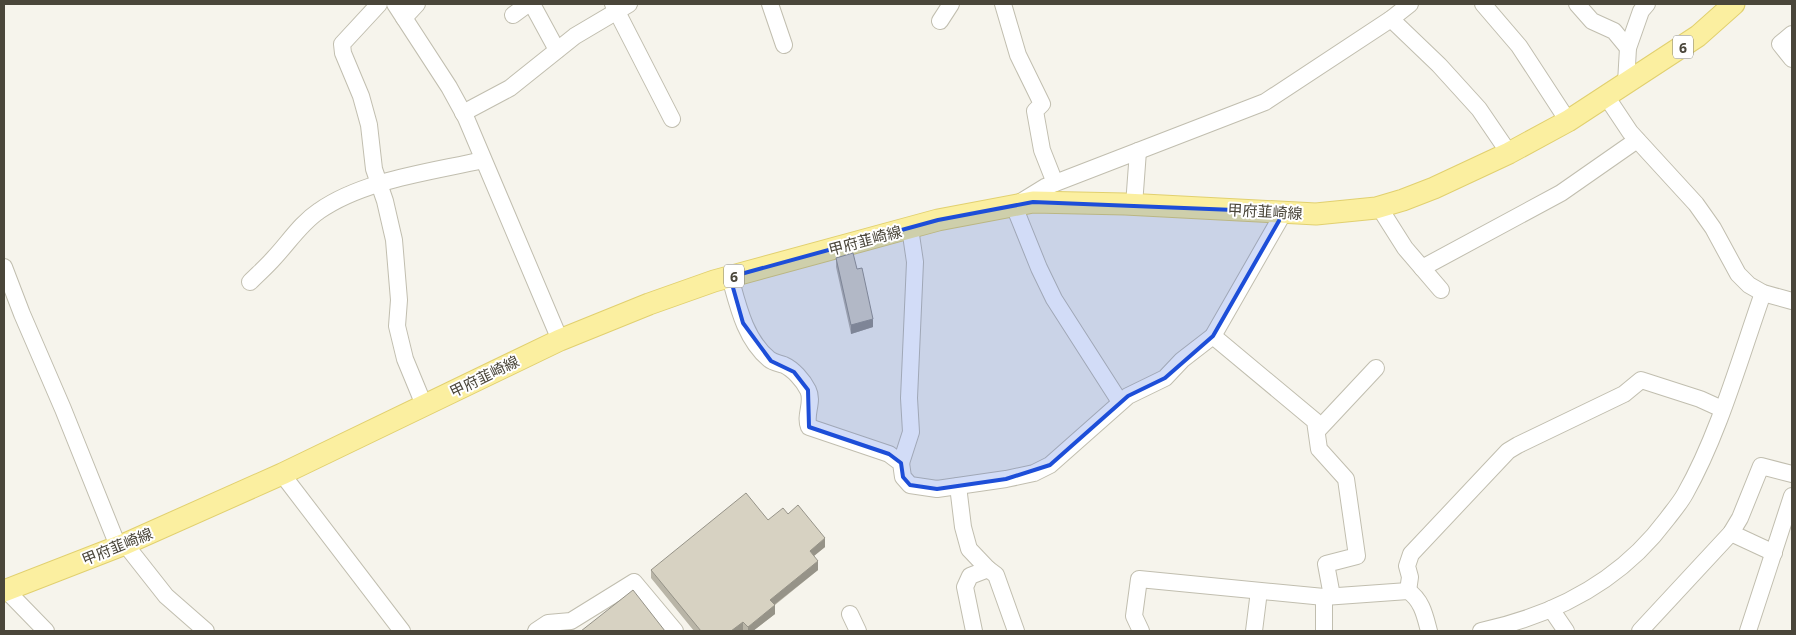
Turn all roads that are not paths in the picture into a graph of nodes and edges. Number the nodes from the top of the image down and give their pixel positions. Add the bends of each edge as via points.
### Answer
1 (379, 4) edge
2 (395, 4) edge
3 (417, 4) edge
4 (528, 4) edge
5 (532, 4) edge
6 (770, 4) edge
7 (951, 4) edge
8 (1003, 4) edge
9 (1410, 4) edge
10 (1483, 4) edge
11 (1577, 4) edge
12 (1647, 4) edge
13 (1734, 4) edge
14 (619, 6) edge
15 (513, 15) dead end
16 (404, 18) junction
17 (1391, 19) junction
18 (940, 21) dead end
19 (1792, 34) edge
20 (784, 45) dead end
21 (1628, 48) junction
22 (557, 50) junction
23 (1792, 59) edge
24 (1626, 84) junction
25 (1606, 96) junction
26 (463, 113) junction
27 (672, 119) dead end
28 (1568, 121) junction
29 (1637, 140) junction
30 (1138, 151) junction
31 (1509, 152) junction
32 (483, 160) junction
33 (378, 183) junction
34 (1055, 183) junction
35 (1134, 205) junction
36 (1014, 206) junction
37 (1379, 207) junction
38 (1284, 212) junction
39 (910, 228) junction
40 (4, 267) edge
41 (1422, 268) junction
42 (730, 277) junction
43 (250, 282) dead end
44 (1441, 290) dead end
45 (1763, 293) junction
46 (1792, 301) edge
47 (1213, 336) junction
48 (560, 340) junction
49 (1376, 368) dead end
50 (1120, 402) junction
51 (424, 405) junction
52 (1722, 409) junction
53 (1317, 431) junction
54 (901, 463) junction
55 (282, 474) junction
56 (1792, 474) edge
57 (958, 486) junction
58 (1792, 496) edge
59 (1731, 533) junction
60 (122, 545) junction
61 (1774, 553) junction
62 (988, 570) junction
63 (5, 590) edge
64 (1259, 591) junction
65 (1408, 591) junction
66 (1328, 597) junction
67 (1551, 609) junction
68 (850, 614) dead end
69 (46, 631) edge
70 (206, 631) edge
71 (402, 631) edge
72 (536, 631) edge
73 (675, 631) edge
74 (858, 631) edge
75 (974, 631) edge
76 (1016, 631) edge
77 (1141, 631) edge
78 (1254, 631) edge
79 (1324, 631) edge
80 (1429, 631) edge
81 (1481, 631) edge
82 (1566, 631) edge
83 (1640, 631) edge
84 (1748, 631) edge

1 - 33 street via 342,44 370,125
2 - 16 street
3 - 16 street
4 - 15 street
5 - 22 street
6 - 20 street
7 - 18 street
8 - 34 street via 1018,55 1042,104 1035,111 1042,150
9 - 17 street
10 - 28 street via 1518,46
11 - 21 street via 1592,21 1614,31
12 - 21 street via 1641,11
13 - 24 main road, 甲府韮崎線 / 6 via 1698,36
14 - 22 street
14 - 27 street
16 - 26 street via 450,87
17 - 30 street via 1265,102
17 - 31 street via 1479,109
19 - 23 street via 1780,44
21 - 24 street
22 - 26 street via 510,88
24 - 25 main road, 甲府韮崎線 / 6
25 - 28 main road, 甲府韮崎線 / 6
25 - 29 street
26 - 32 street
28 - 31 main road, 甲府韮崎線 / 6
29 - 41 street via 1561,192
29 - 45 street via 1696,204 1738,274
30 - 34 street
30 - 35 street
31 - 37 main road, 甲府韮崎線 / 6 via 1434,188
32 - 33 street
32 - 48 street
33 - 43 street via 319,210
33 - 51 street via 394,240 397,326 405,359
34 - 36 street
35 - 36 main road, 甲府韮崎線 / 6 via 1033,202
35 - 38 main road, 甲府韮崎線 / 6
36 - 39 main road, 甲府韮崎線 / 6
36 - 50 street via 1054,299
37 - 38 main road, 甲府韮崎線 / 6 via 1316,214
37 - 41 street
38 - 47 street
39 - 42 main road, 甲府韮崎線 / 6
39 - 54 street via 914,262 909,398 911,432
40 - 60 street
41 - 44 street
42 - 48 main road, 甲府韮崎線 / 6 via 649,304
42 - 54 street via 743,323 761,351 772,361 794,372 808,390 808,428 889,454
45 - 46 street
45 - 52 street
47 - 50 street via 1165,378
47 - 53 street via 1316,422
48 - 51 main road, 甲府韮崎線 / 6
49 - 53 street
50 - 57 street via 1050,465 1006,480
51 - 55 main road, 甲府韮崎線 / 6
52 - 65 street via 1641,380 1624,394 1518,445 1411,554 1407,566 1410,577
52 - 67 street via 1706,454 1684,496 1661,527 1633,558 1575,599
53 - 66 street via 1319,449 1346,479 1357,556 1326,564
54 - 57 street via 903,477 910,485 937,489
55 - 60 main road, 甲府韮崎線 / 6
55 - 71 street
56 - 59 street via 1761,466
57 - 62 street via 969,549
58 - 61 street
59 - 61 street
59 - 83 street
60 - 63 main road, 甲府韮崎線 / 6
60 - 70 street via 166,596
61 - 84 street
62 - 75 street via 970,576 965,587
62 - 76 street via 996,575
63 - 69 street
64 - 66 street
64 - 77 street via 1139,579 1134,616
64 - 78 street
65 - 66 street
65 - 80 street via 1424,611
66 - 79 street
67 - 81 street
67 - 82 street
68 - 74 street
72 - 73 street via 548,623 571,621 634,582

